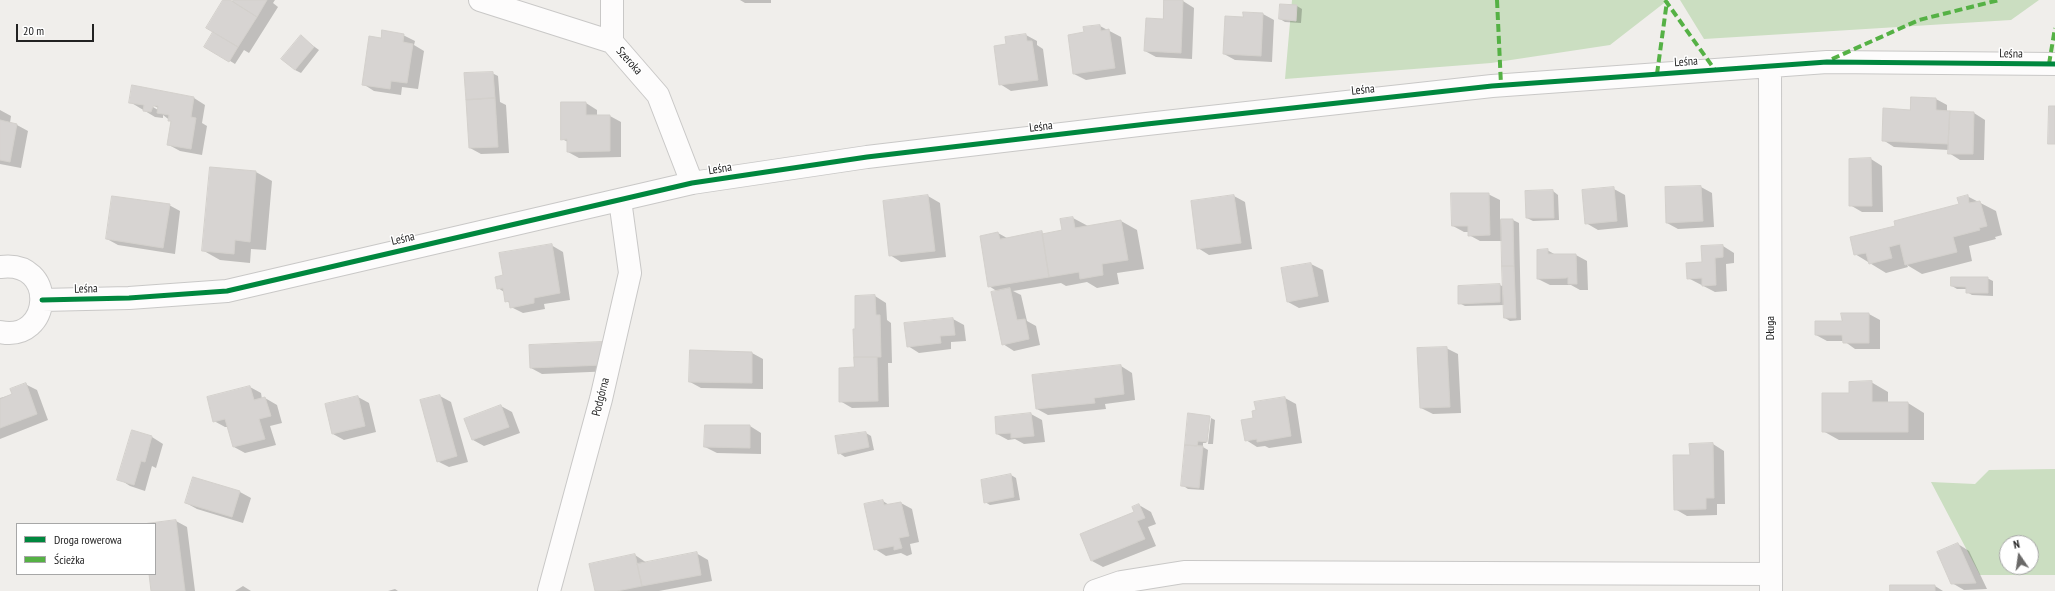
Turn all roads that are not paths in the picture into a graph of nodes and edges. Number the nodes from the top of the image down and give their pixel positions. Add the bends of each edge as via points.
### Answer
1 (480, 0) edge
2 (612, 0) edge
3 (612, 42) junction
4 (2055, 64) edge
5 (1770, 66) junction
6 (692, 183) junction
7 (620, 200) junction
8 (0, 267) edge
9 (42, 300) junction
10 (0, 332) edge
11 (1771, 583) edge
12 (549, 591) edge
13 (1095, 591) edge

1 - 3 street, Szeroka
2 - 3 street
3 - 6 street, Szeroka via 658,95
4 - 5 street, Leśna via 1843,62
5 - 6 street, Leśna via 1501,85 1316,105 867,157
5 - 11 street, Długa
6 - 7 street, Leśna
7 - 9 street, Leśna via 227,291 129,298
7 - 12 street, Podgórna via 630,273 601,399
8 - 9 street via 19,267 28,272 36,280
9 - 10 street via 35,320 27,327 17,332
11 - 13 street via 1184,572 1121,582

